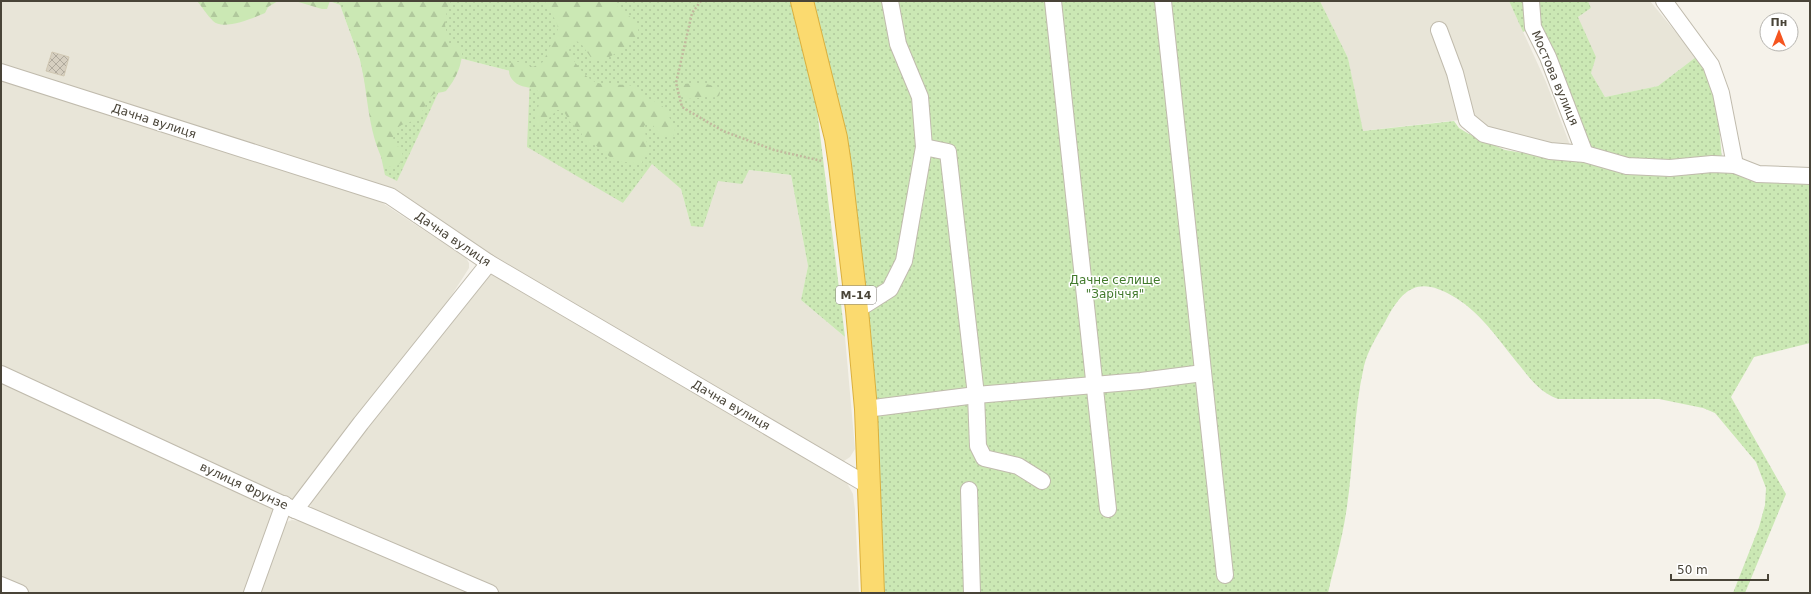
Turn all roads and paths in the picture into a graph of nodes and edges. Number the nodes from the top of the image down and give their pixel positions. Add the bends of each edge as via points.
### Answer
1 (701, 1) edge
2 (802, 1) edge
3 (890, 1) edge
4 (1053, 1) edge
5 (1163, 1) edge
6 (1532, 1) edge
7 (1664, 1) edge
8 (1440, 30) dead end
9 (1, 72) edge
10 (924, 147) junction
11 (1585, 154) junction
12 (840, 165) junction
13 (1735, 165) junction
14 (1810, 176) edge
15 (489, 263) junction
16 (858, 310) junction
17 (1203, 373) junction
18 (1, 374) edge
19 (1094, 385) junction
20 (976, 395) junction
21 (866, 409) junction
22 (1042, 481) dead end
23 (869, 486) junction
24 (969, 490) dead end
25 (290, 507) junction
26 (1108, 509) dead end
27 (1225, 575) dead end
28 (1, 585) edge
29 (20, 593) edge
30 (252, 593) edge
31 (490, 593) edge
32 (873, 593) edge
33 (972, 593) edge

1 - 12 path via 692,13 676,83 682,107 723,131 774,150
2 - 12 highway, М-14 via 836,138
3 - 10 street via 898,44 920,98
4 - 19 street
5 - 17 street
6 - 11 street, Мостова вулиця via 1533,27 1548,57
7 - 13 street via 1712,65 1721,93
8 - 11 street via 1455,73 1467,120 1484,134 1550,151
9 - 15 street, Дачна вулиця via 390,196
10 - 16 street via 904,260 890,289
10 - 20 street via 948,152
11 - 13 street via 1634,166 1670,168 1712,164
12 - 16 highway, М-14
13 - 14 street via 1758,174
15 - 23 street, Дачна вулиця
15 - 25 street
16 - 21 highway, М-14
17 - 19 street
17 - 27 street
18 - 25 street, вулиця Фрунзе
19 - 20 street
19 - 26 street
20 - 21 street
20 - 22 street via 978,446 984,458 1018,466
21 - 23 highway, М-14
23 - 32 highway, М-14
24 - 33 street
25 - 30 street
25 - 31 street, вулиця Фрунзе
28 - 29 street

